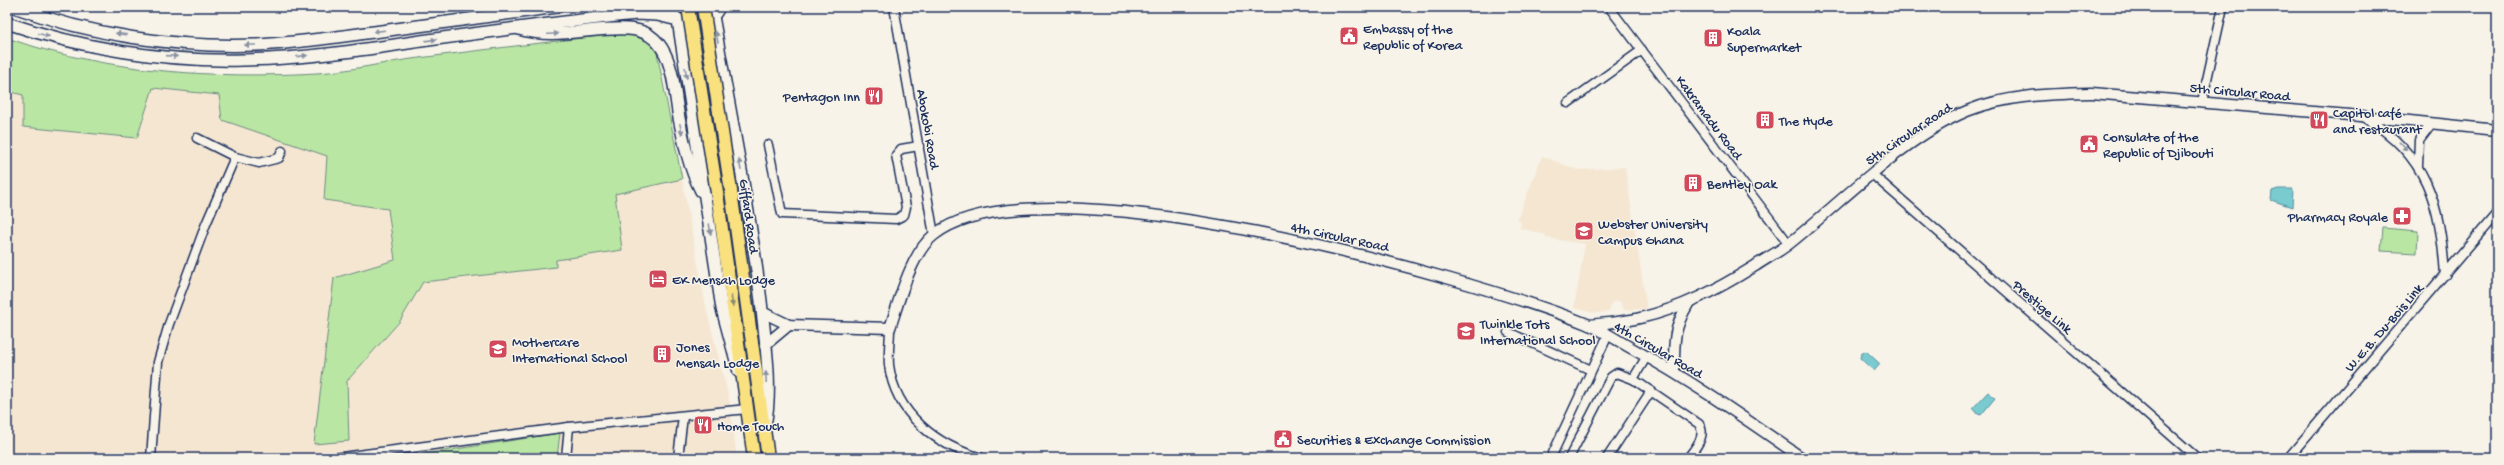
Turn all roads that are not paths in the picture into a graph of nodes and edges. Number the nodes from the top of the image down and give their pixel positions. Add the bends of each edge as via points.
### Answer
1 (14, 7) edge
2 (557, 7) edge
3 (666, 7) edge
4 (688, 7) edge
5 (704, 7) edge
6 (894, 7) edge
7 (899, 7) edge
8 (1609, 7) edge
9 (2223, 7) edge
10 (716, 12) edge
11 (678, 20) junction
12 (7, 23) edge
13 (898, 27) junction
14 (515, 28) junction
15 (1642, 50) junction
16 (2202, 102) junction
17 (1568, 103) dead end
18 (2361, 116) junction
19 (2432, 123) junction
20 (2497, 130) edge
21 (197, 138) dead end
22 (768, 146) dead end
23 (919, 146) junction
24 (282, 151) dead end
25 (235, 157) junction
26 (2418, 166) junction
27 (1872, 174) junction
28 (705, 200) junction
29 (2497, 213) edge
30 (934, 235) junction
31 (1789, 244) junction
32 (2445, 275) junction
33 (1688, 304) junction
34 (762, 312) junction
35 (789, 325) junction
36 (1589, 325) junction
37 (890, 328) junction
38 (1508, 332) dead end
39 (1608, 335) junction
40 (765, 345) junction
41 (1647, 356) junction
42 (1592, 370) junction
43 (1674, 372) junction
44 (1633, 379) junction
45 (744, 390) junction
46 (1651, 391) junction
47 (748, 409) junction
48 (683, 416) junction
49 (569, 427) junction
50 (764, 430) junction
51 (1552, 453) dead end
52 (151, 458) edge
53 (335, 458) edge
54 (566, 458) edge
55 (678, 458) edge
56 (754, 458) edge
57 (768, 458) edge
58 (982, 458) edge
59 (1569, 458) edge
60 (1607, 458) edge
61 (1688, 458) edge
62 (1802, 458) edge
63 (2197, 458) edge
64 (2288, 458) edge

2 -> 1 main road via 257,45 174,41 117,34 52,21
3 - 11 main road
4 -> 45 main road, bridge
5 - 50 main road, Giffard Road, bridge
6 - 13 street, Abokobi Road
7 - 13 street, Abokobi Road
8 - 15 street, Kakramadu Road
9 - 16 street
10 - 11 main road via 696,24
34 -> 10 main road, Giffard Road
11 - 14 main road via 637,14
11 -> 28 main road
12 -> 14 main road via 40,34 95,46 159,55 241,60 280,59 378,48
13 - 23 street, Abokobi Road
14 -> 28 main road via 534,34 628,29 643,32 655,40 670,64 678,116 692,173
15 - 17 street
15 - 31 street, Kakramadu Road
16 - 18 street, 5th Circular Road
16 - 27 street, 5th Circular Road via 2061,93 1989,104 1950,119
18 - 19 street, 5th Circular Road
18 -> 26 street via 2396,139
19 - 20 street, 5th Circular Road
19 - 26 street via 2419,140
21 - 25 street
22 - 23 street via 782,214 896,219 904,215 906,207 896,155 901,149
23 - 30 street, Abokobi Road
24 - 25 street via 279,158 266,163
25 - 52 street via 206,224 169,324 158,362
26 - 32 street via 2439,217
27 - 31 street, 5th Circular Road
27 - 63 street, Prestige Link
28 -> 45 main road via 722,309
29 - 32 street, W.E.B. Du-Bois Link
30 - 36 street, 4th Circular Road via 962,220 991,211 1076,208 1158,216 1272,235 1394,262 1463,281
30 - 37 street, 4th Circular Road via 923,247 913,267
31 - 33 street, 5th Circular Road via 1716,291
32 - 64 street, W.E.B. Du-Bois Link
33 - 36 street, 5th Circular Road via 1640,318
33 - 43 street via 1678,320 1673,338
34 - 35 street
34 - 40 main road, Giffard Road
35 - 37 street
35 - 40 street
36 - 39 street, 4th Circular Road
37 - 58 street via 889,366 907,410 920,426 939,441 959,452
38 - 42 street
39 - 41 street, 4th Circular Road
39 - 42 street
50 -> 40 main road, Giffard Road via 768,409
41 - 43 street, 4th Circular Road
41 - 44 street
42 - 51 street
43 - 62 street, 4th Circular Road
44 - 46 street
44 - 59 street via 1617,373 1612,377
45 - 47 main road
46 - 60 street
46 - 61 street via 1699,424 1702,429 1701,439
47 - 48 street
47 - 56 main road
48 - 49 street
48 - 55 street
49 - 53 street
49 - 54 street
50 - 57 main road, Giffard Road

